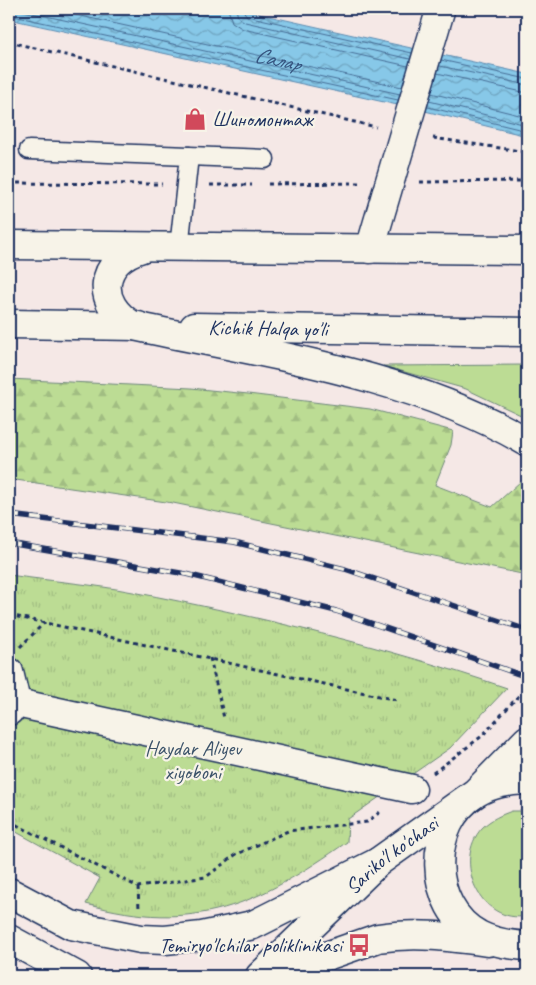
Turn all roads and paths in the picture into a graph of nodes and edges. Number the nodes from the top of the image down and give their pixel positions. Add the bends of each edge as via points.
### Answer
1 (440, 11) dead end
2 (9, 42) edge
3 (408, 125) junction
4 (29, 150) dead end
5 (527, 152) edge
6 (189, 156) junction
7 (264, 159) dead end
8 (9, 245) edge
9 (142, 248) junction
10 (179, 248) junction
11 (370, 249) junction
12 (527, 250) edge
13 (9, 324) edge
14 (134, 326) junction
15 (527, 332) edge
16 (527, 442) edge
17 (9, 615) edge
18 (45, 622) junction
19 (210, 658) junction
20 (12, 662) edge
21 (524, 690) dead end
22 (397, 700) dead end
23 (11, 706) edge
24 (527, 740) edge
25 (232, 750) junction
26 (527, 780) edge
27 (412, 789) junction
28 (475, 793) junction
29 (9, 806) edge
30 (9, 821) edge
31 (14, 824) junction
32 (378, 862) junction
33 (138, 887) junction
34 (9, 892) edge
35 (140, 915) dead end
36 (9, 939) edge
37 (519, 949) edge
38 (77, 976) edge
39 (260, 976) edge
40 (270, 976) edge

1 - 3 main road
2 - 3 path
3 - 5 path
3 - 11 main road
4 - 6 lane
6 - 7 lane
6 - 10 lane
8 - 9 main road
9 - 10 main road
9 - 14 main road via 118,259 110,270 107,283 107,297 113,309
10 - 11 main road
11 - 12 main road
13 - 14 main road, Kichik Halqa yo'li
14 - 15 main road, Kichik Halqa yo'li
14 - 16 main road via 357,376 419,394
17 - 18 path
18 - 19 path
18 - 20 path
19 - 22 path
19 - 25 path
20 - 23 main road via 14,693
21 - 27 path via 482,736
23 - 25 main road
24 - 28 main road, Sariko'l ko'chasi
25 - 27 main road
26 - 28 main road via 502,782
27 - 33 path via 367,822 288,831 235,855 206,877
28 - 32 main road, Sariko'l ko'chasi
28 - 37 main road via 455,813 442,838 438,866 444,895 458,917 478,934
29 - 31 path
30 - 31 path
31 - 33 path
32 - 34 main road via 253,925 165,940 141,939 71,925
32 - 39 main road, Sariko'l ko'chasi
33 - 35 path
36 - 38 main road
37 - 40 main road via 413,934 378,938

